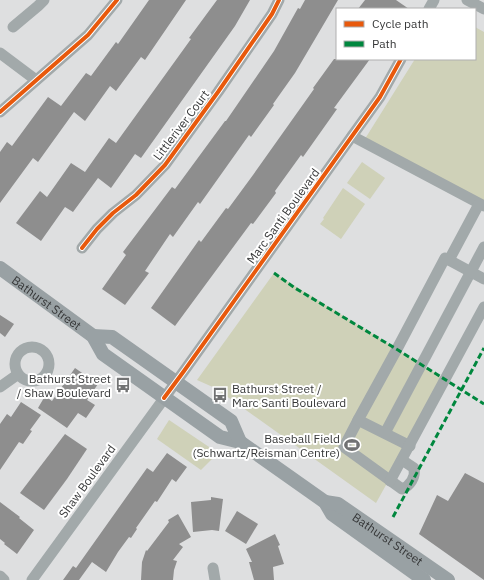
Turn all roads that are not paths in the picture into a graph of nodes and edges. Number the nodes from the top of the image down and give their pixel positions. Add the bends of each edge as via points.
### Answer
1 (44, 0) edge
2 (117, 0) edge
3 (279, 0) edge
4 (466, 0) edge
5 (484, 9) edge
6 (13, 27) dead end
7 (2, 58) edge
8 (400, 60) edge
9 (36, 80) junction
10 (0, 112) edge
11 (352, 136) junction
12 (481, 205) edge
13 (484, 247) edge
14 (82, 248) dead end
15 (449, 260) junction
16 (0, 268) edge
17 (471, 272) junction
18 (484, 279) edge
19 (484, 307) edge
20 (93, 336) junction
21 (17, 375) dead end
22 (176, 382) junction
23 (0, 387) edge
24 (164, 398) junction
25 (358, 420) junction
26 (385, 433) junction
27 (240, 442) junction
28 (410, 446) junction
29 (402, 460) junction
30 (390, 481) junction
31 (325, 502) junction
32 (213, 568) dead end
33 (0, 576) edge
34 (4, 580) edge
35 (32, 580) edge
36 (215, 580) edge
37 (424, 580) edge
38 (448, 580) edge

1 - 6 street
2 - 9 street via 88,35
3 - 14 street, Littleriver Court via 272,14 165,165 136,195 113,213
4 - 5 street
7 - 9 street
8 - 11 street, Marc Santi Boulevard via 380,97
9 - 10 street
11 - 12 street
11 - 22 street, Marc Santi Boulevard
12 - 15 street
13 - 17 street
15 - 17 street
15 - 25 street via 444,258
16 - 20 main road, Bathurst Street
17 - 18 street
17 - 26 street
19 - 28 street
20 - 22 main road, Bathurst Street via 112,337
20 - 24 main road, Bathurst Street via 103,354
21 - 23 street
22 - 24 street, Marc Santi Boulevard
22 - 27 main road, Bathurst Street via 231,421
24 - 27 main road, Bathurst Street via 220,437
24 - 35 street, Shaw Boulevard
25 - 26 street
25 - 30 street via 344,447
26 - 28 street
27 - 31 main road, Bathurst Street
28 - 29 street
29 - 30 street
29 - 30 street via 414,468 415,473 408,487 402,489
31 - 37 main road, Bathurst Street via 332,514
31 - 38 main road, Bathurst Street via 338,504
32 - 36 street
33 - 34 street

